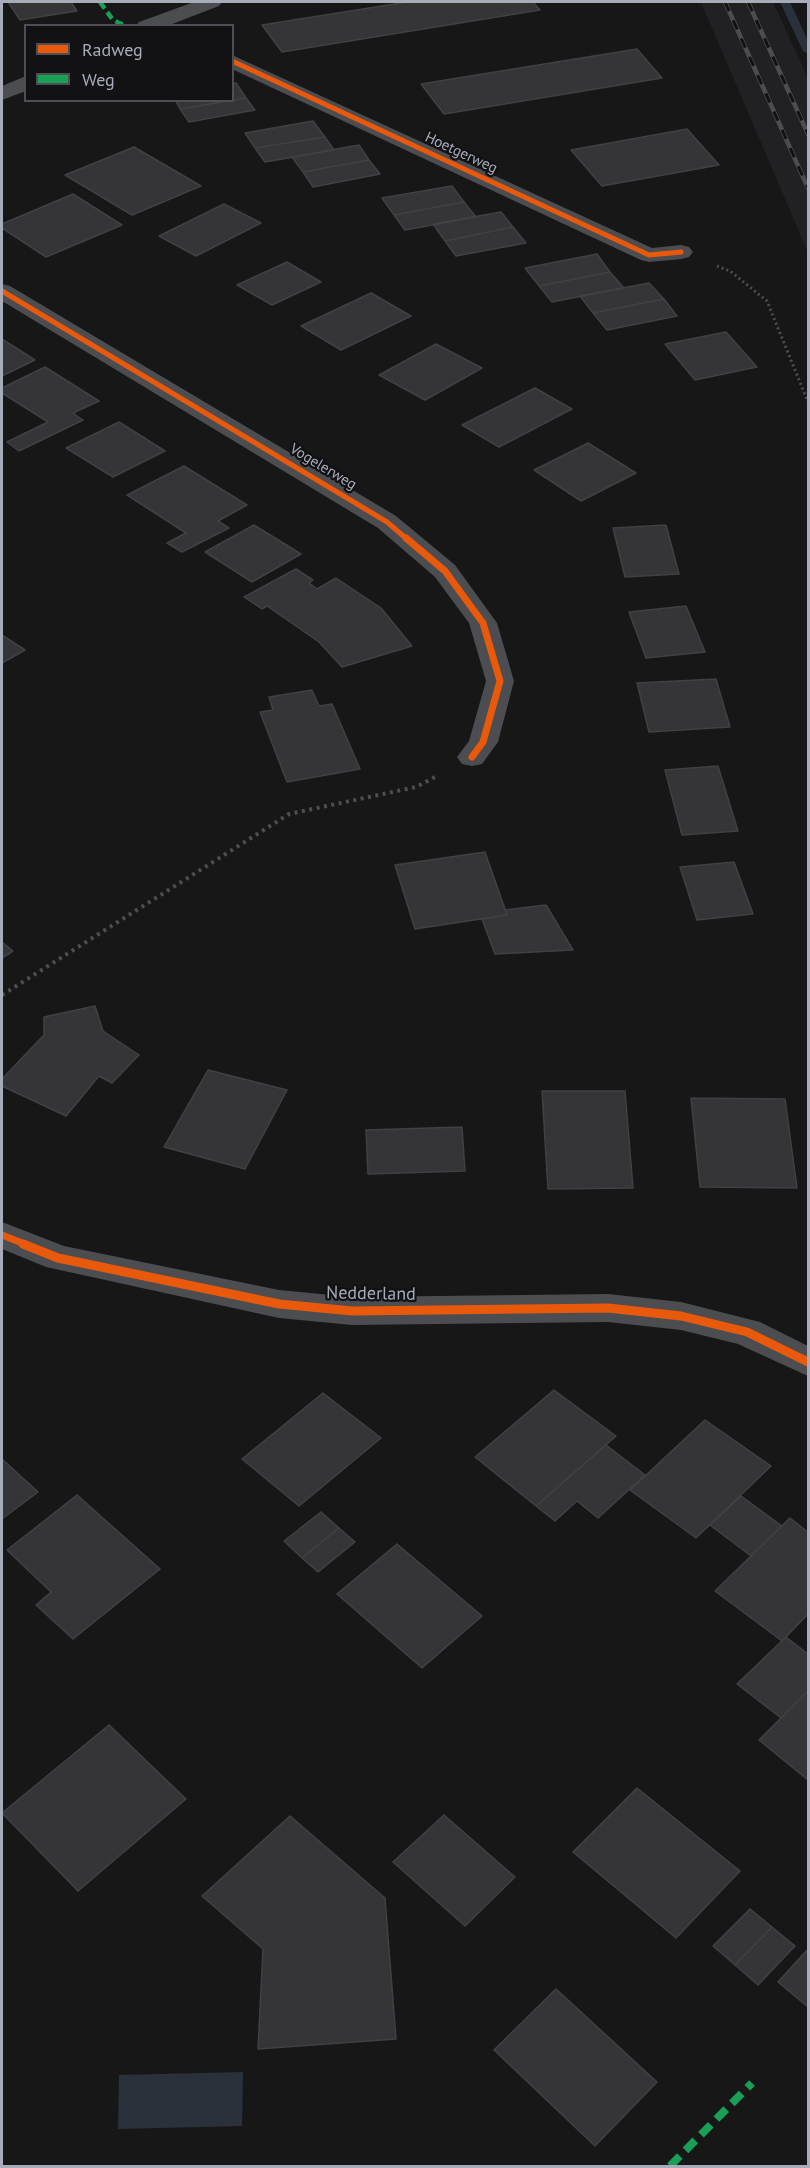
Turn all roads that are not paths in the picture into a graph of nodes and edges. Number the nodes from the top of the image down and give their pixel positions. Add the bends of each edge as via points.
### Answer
1 (212, 2) edge
2 (154, 24) edge
3 (234, 62) edge
4 (24, 83) edge
5 (2, 94) edge
6 (681, 252) road end
7 (2, 291) edge
8 (472, 757) road end
9 (2, 1235) edge
10 (808, 1362) edge

1 - 2 street
3 - 6 street, Hoetgerweg via 649,255
4 - 5 street
7 - 8 street, Vogelerweg via 387,522 445,571 483,623 500,681 483,742
9 - 10 street, Nedderland via 58,1258 279,1304 352,1311 608,1308 681,1316 747,1332

